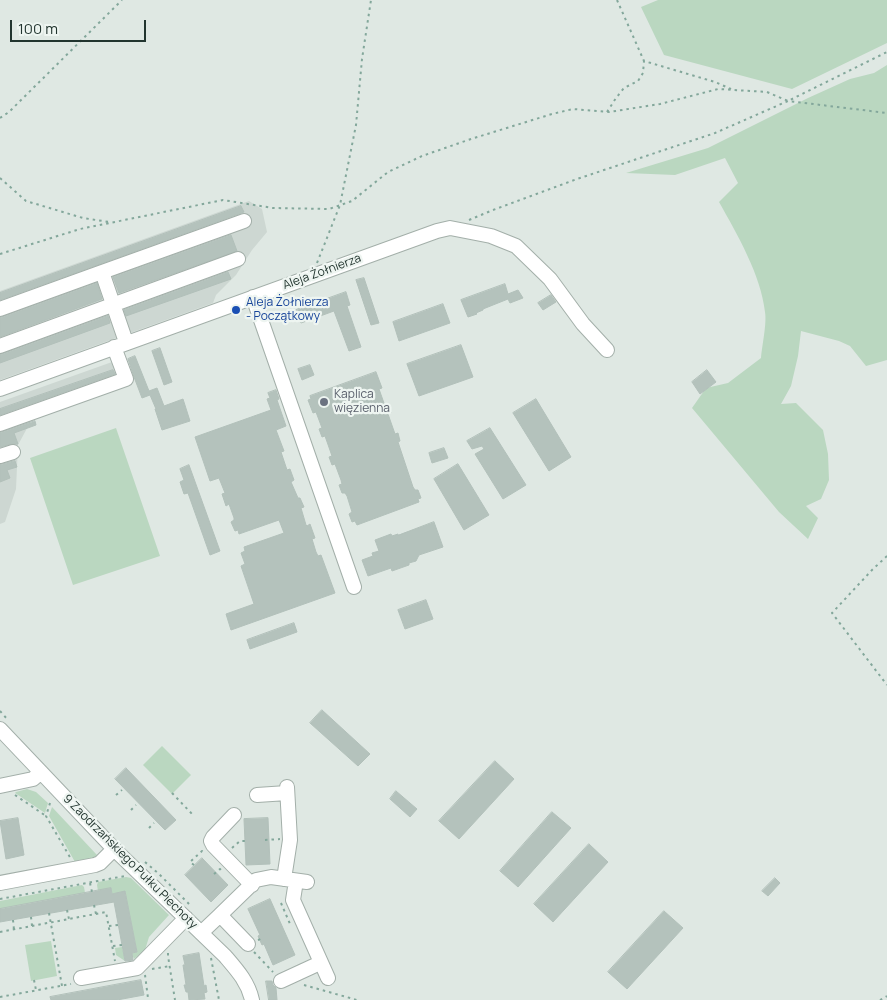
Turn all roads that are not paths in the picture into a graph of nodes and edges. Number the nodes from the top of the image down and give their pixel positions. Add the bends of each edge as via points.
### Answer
1 (244, 221) dead end
2 (238, 259) dead end
3 (102, 272) junction
4 (253, 297) junction
5 (113, 305) junction
6 (0, 309) edge
7 (120, 345) junction
8 (0, 346) edge
9 (607, 350) dead end
10 (0, 389) edge
11 (0, 424) edge
12 (354, 587) dead end
13 (0, 730) edge
14 (41, 772) junction
15 (5, 788) edge
16 (257, 794) dead end
17 (234, 816) dead end
18 (114, 849) junction
19 (296, 881) junction
20 (0, 883) edge
21 (252, 884) junction
22 (220, 915) junction
23 (186, 918) junction
24 (201, 933) junction
25 (251, 948) road end
26 (320, 963) junction
27 (81, 978) dead end
28 (328, 978) dead end
29 (281, 980) road end
30 (252, 1000) edge

1 - 3 street
2 - 5 street
3 - 5 street
3 - 6 street
4 - 7 street, Aleja Żołnierza
4 - 9 street, Aleja Żołnierza via 436,230 450,228 491,236 516,246 550,279
4 - 12 street
5 - 7 street
5 - 8 street
7 - 10 street, Aleja Żołnierza
7 - 11 street via 126,379
13 - 14 street, 9 Zaodrzańskiego Pułku Piechoty
14 - 15 street
14 - 18 street, 9 Zaodrzańskiego Pułku Piechoty
16 - 19 street via 287,790
17 - 21 street via 213,836 212,845 224,862
18 - 20 street via 95,865
18 - 23 street, 9 Zaodrzańskiego Pułku Piechoty
19 - 21 street via 271,877
19 - 26 street via 292,900
21 - 22 street
22 - 24 street
22 - 25 street
23 - 24 street, 9 Zaodrzańskiego Pułku Piechoty
23 - 27 street via 140,965
24 - 30 street, 9 Zaodrzańskiego Pułku Piechoty via 238,970
26 - 28 street
26 - 29 street

